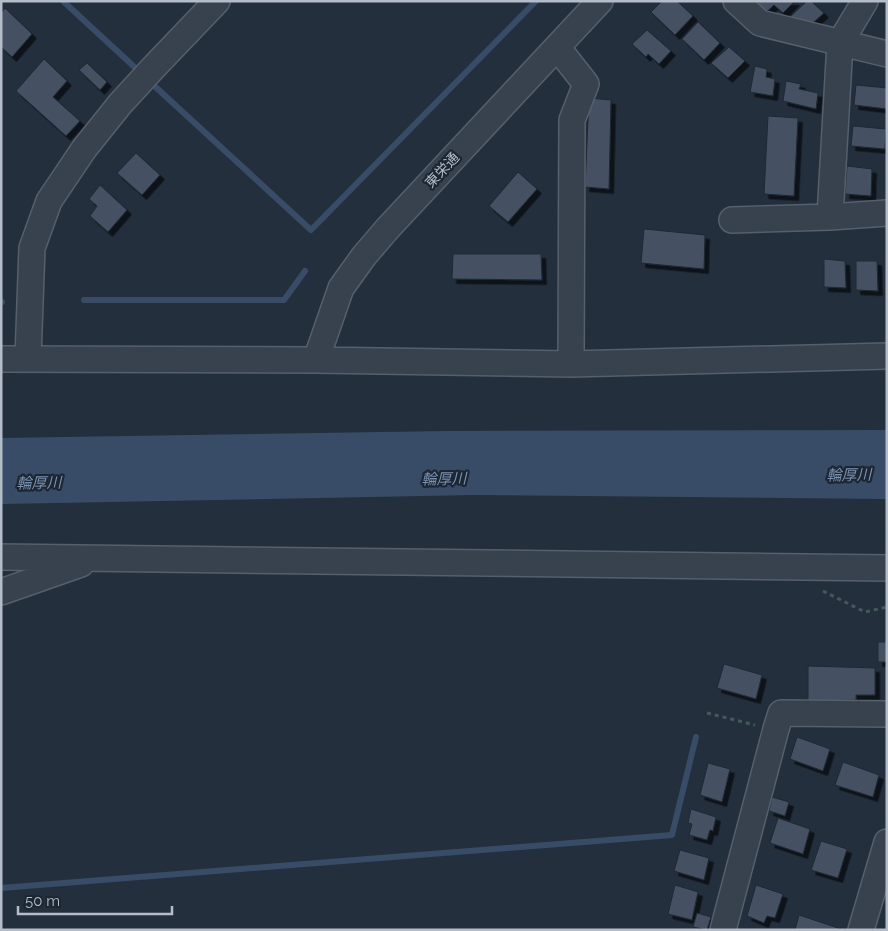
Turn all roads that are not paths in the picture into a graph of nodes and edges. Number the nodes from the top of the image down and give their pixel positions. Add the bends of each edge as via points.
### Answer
1 (217, 1) edge
2 (600, 1) edge
3 (736, 1) edge
4 (865, 1) edge
5 (840, 43) junction
6 (557, 47) junction
7 (887, 54) edge
8 (887, 212) edge
9 (830, 217) junction
10 (732, 220) dead end
11 (887, 356) edge
12 (28, 358) junction
13 (1, 359) edge
14 (316, 360) junction
15 (571, 364) junction
16 (1, 558) edge
17 (100, 558) junction
18 (887, 568) edge
19 (1, 592) edge
20 (887, 714) edge
21 (887, 842) edge
22 (723, 930) edge
23 (861, 930) edge

1 - 12 street via 130,92 84,149 49,201 32,248
2 - 6 street, 東栄通
3 - 5 street via 760,23
4 - 5 street
5 - 7 street
5 - 9 street
6 - 14 street, 東栄通 via 364,256 341,288
6 - 15 street via 586,84 572,120
8 - 9 street
9 - 10 street
11 - 15 street
12 - 13 street
12 - 14 street
14 - 15 street
16 - 17 street
17 - 18 street
17 - 19 street
20 - 22 street via 781,714
21 - 23 street

